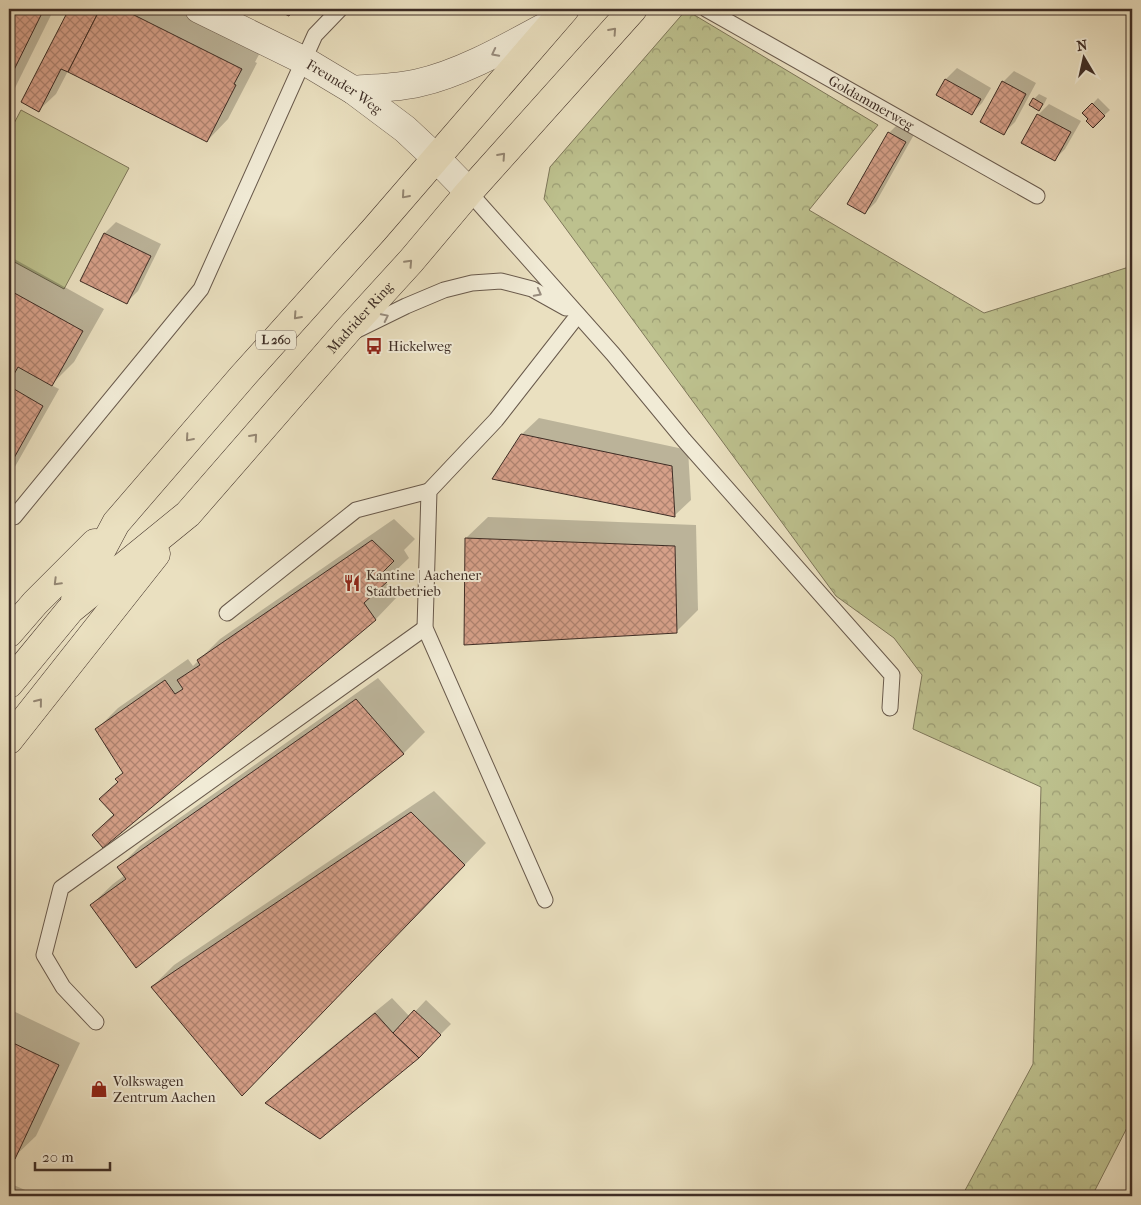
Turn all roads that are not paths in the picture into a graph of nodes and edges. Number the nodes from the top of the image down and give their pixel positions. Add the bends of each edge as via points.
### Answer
1 (199, 9) edge
2 (340, 9) edge
3 (633, 9) edge
4 (706, 9) edge
5 (559, 15) edge
6 (303, 60) junction
7 (353, 90) junction
8 (436, 158) junction
9 (469, 192) junction
10 (1037, 196) dead end
11 (578, 315) junction
12 (341, 338) junction
13 (429, 491) junction
14 (9, 514) edge
15 (188, 514) junction
16 (116, 523) junction
17 (70, 610) junction
18 (226, 613) dead end
19 (426, 628) junction
20 (9, 633) edge
21 (9, 684) edge
22 (890, 708) dead end
23 (9, 740) edge
24 (545, 900) dead end
25 (96, 1022) dead end

1 - 6 street, Freunder Weg
2 - 6 lane via 315,35
9 -> 3 main road, Madrider Ring / L 260
4 - 10 lane, Goldammerweg
5 -> 7 street via 488,56 445,75 410,85
5 - 8 main road, Madrider Ring / L 260
6 - 7 street, Freunder Weg
6 - 14 lane via 201,289 14,517
7 - 8 street, Freunder Weg
8 - 9 street, Freunder Weg
8 -> 16 main road, Madrider Ring / L 260
9 - 11 lane
12 -> 9 main road, Madrider Ring / L 260
12 -> 11 lane via 444,290 472,283 501,281 532,289
11 - 13 lane via 496,420
11 - 22 lane via 892,675
15 -> 12 main road, Madrider Ring / L 260
13 - 18 lane via 356,510
13 - 19 lane
15 - 17 main road, Madrider Ring / L 260
23 -> 15 main road
16 - 17 main road, Madrider Ring / L 260
16 -> 20 main road
17 - 21 main road, Madrider Ring / L 260
19 - 24 lane
19 - 25 lane via 61,888 44,955 63,987

